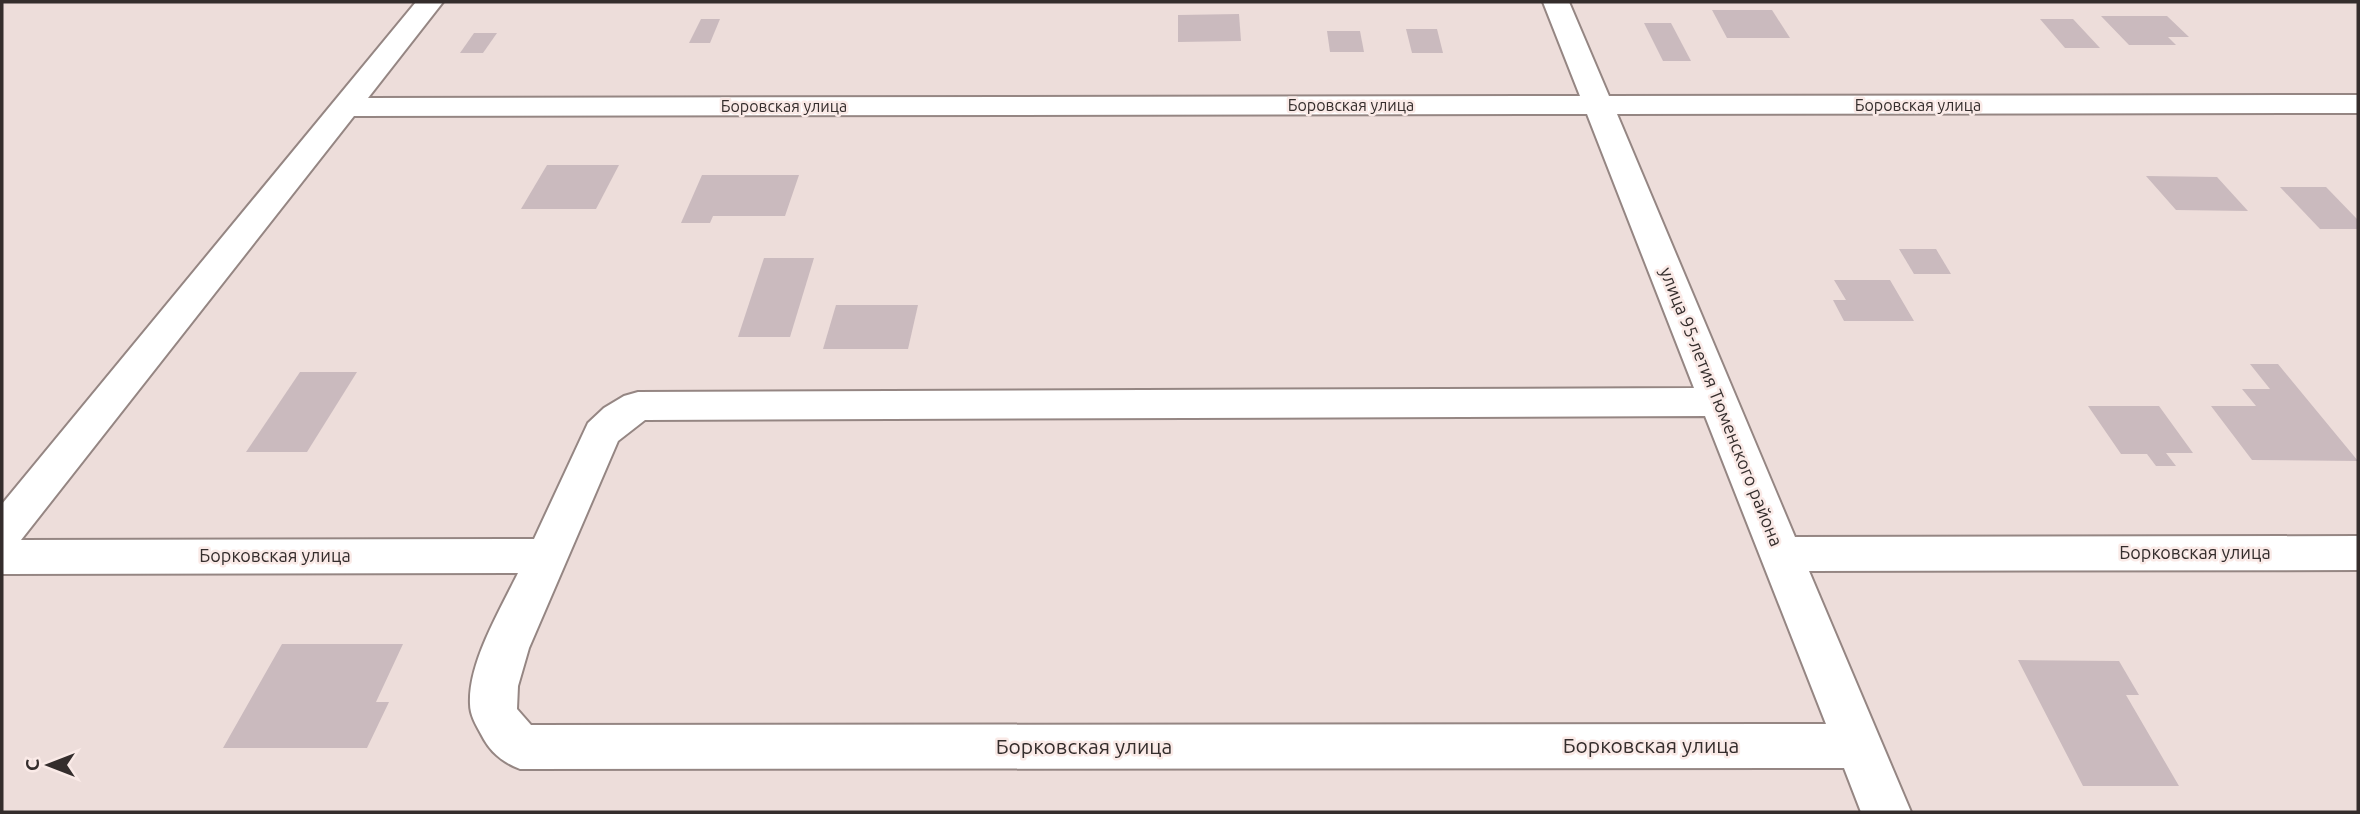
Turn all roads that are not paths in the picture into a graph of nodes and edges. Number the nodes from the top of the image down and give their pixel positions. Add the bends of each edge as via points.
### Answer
1 (430, 2) edge
2 (1556, 2) edge
3 (2358, 104) edge
4 (1598, 105) junction
5 (344, 107) junction
6 (1719, 402) junction
7 (2, 533) edge
8 (2358, 553) edge
9 (1780, 554) junction
10 (548, 556) junction
11 (2, 557) edge
12 (1860, 746) junction
13 (1886, 812) edge

1 - 5 street
2 - 4 street, улица 95-летия Тюменского района
3 - 4 street, Боровская улица
4 - 5 street, Боровская улица
4 - 6 street, улица 95-летия Тюменского района
5 - 7 street
6 - 9 street, улица 95-летия Тюменского района
6 - 10 street, Борковская улица via 638,407 602,433
8 - 9 street, Борковская улица
9 - 12 street, улица 95-летия Тюменского района
10 - 11 street, Борковская улица
10 - 12 street, Борковская улица via 499,668 492,703 501,727 520,747
12 - 13 street, улица 95-летия Тюменского района

